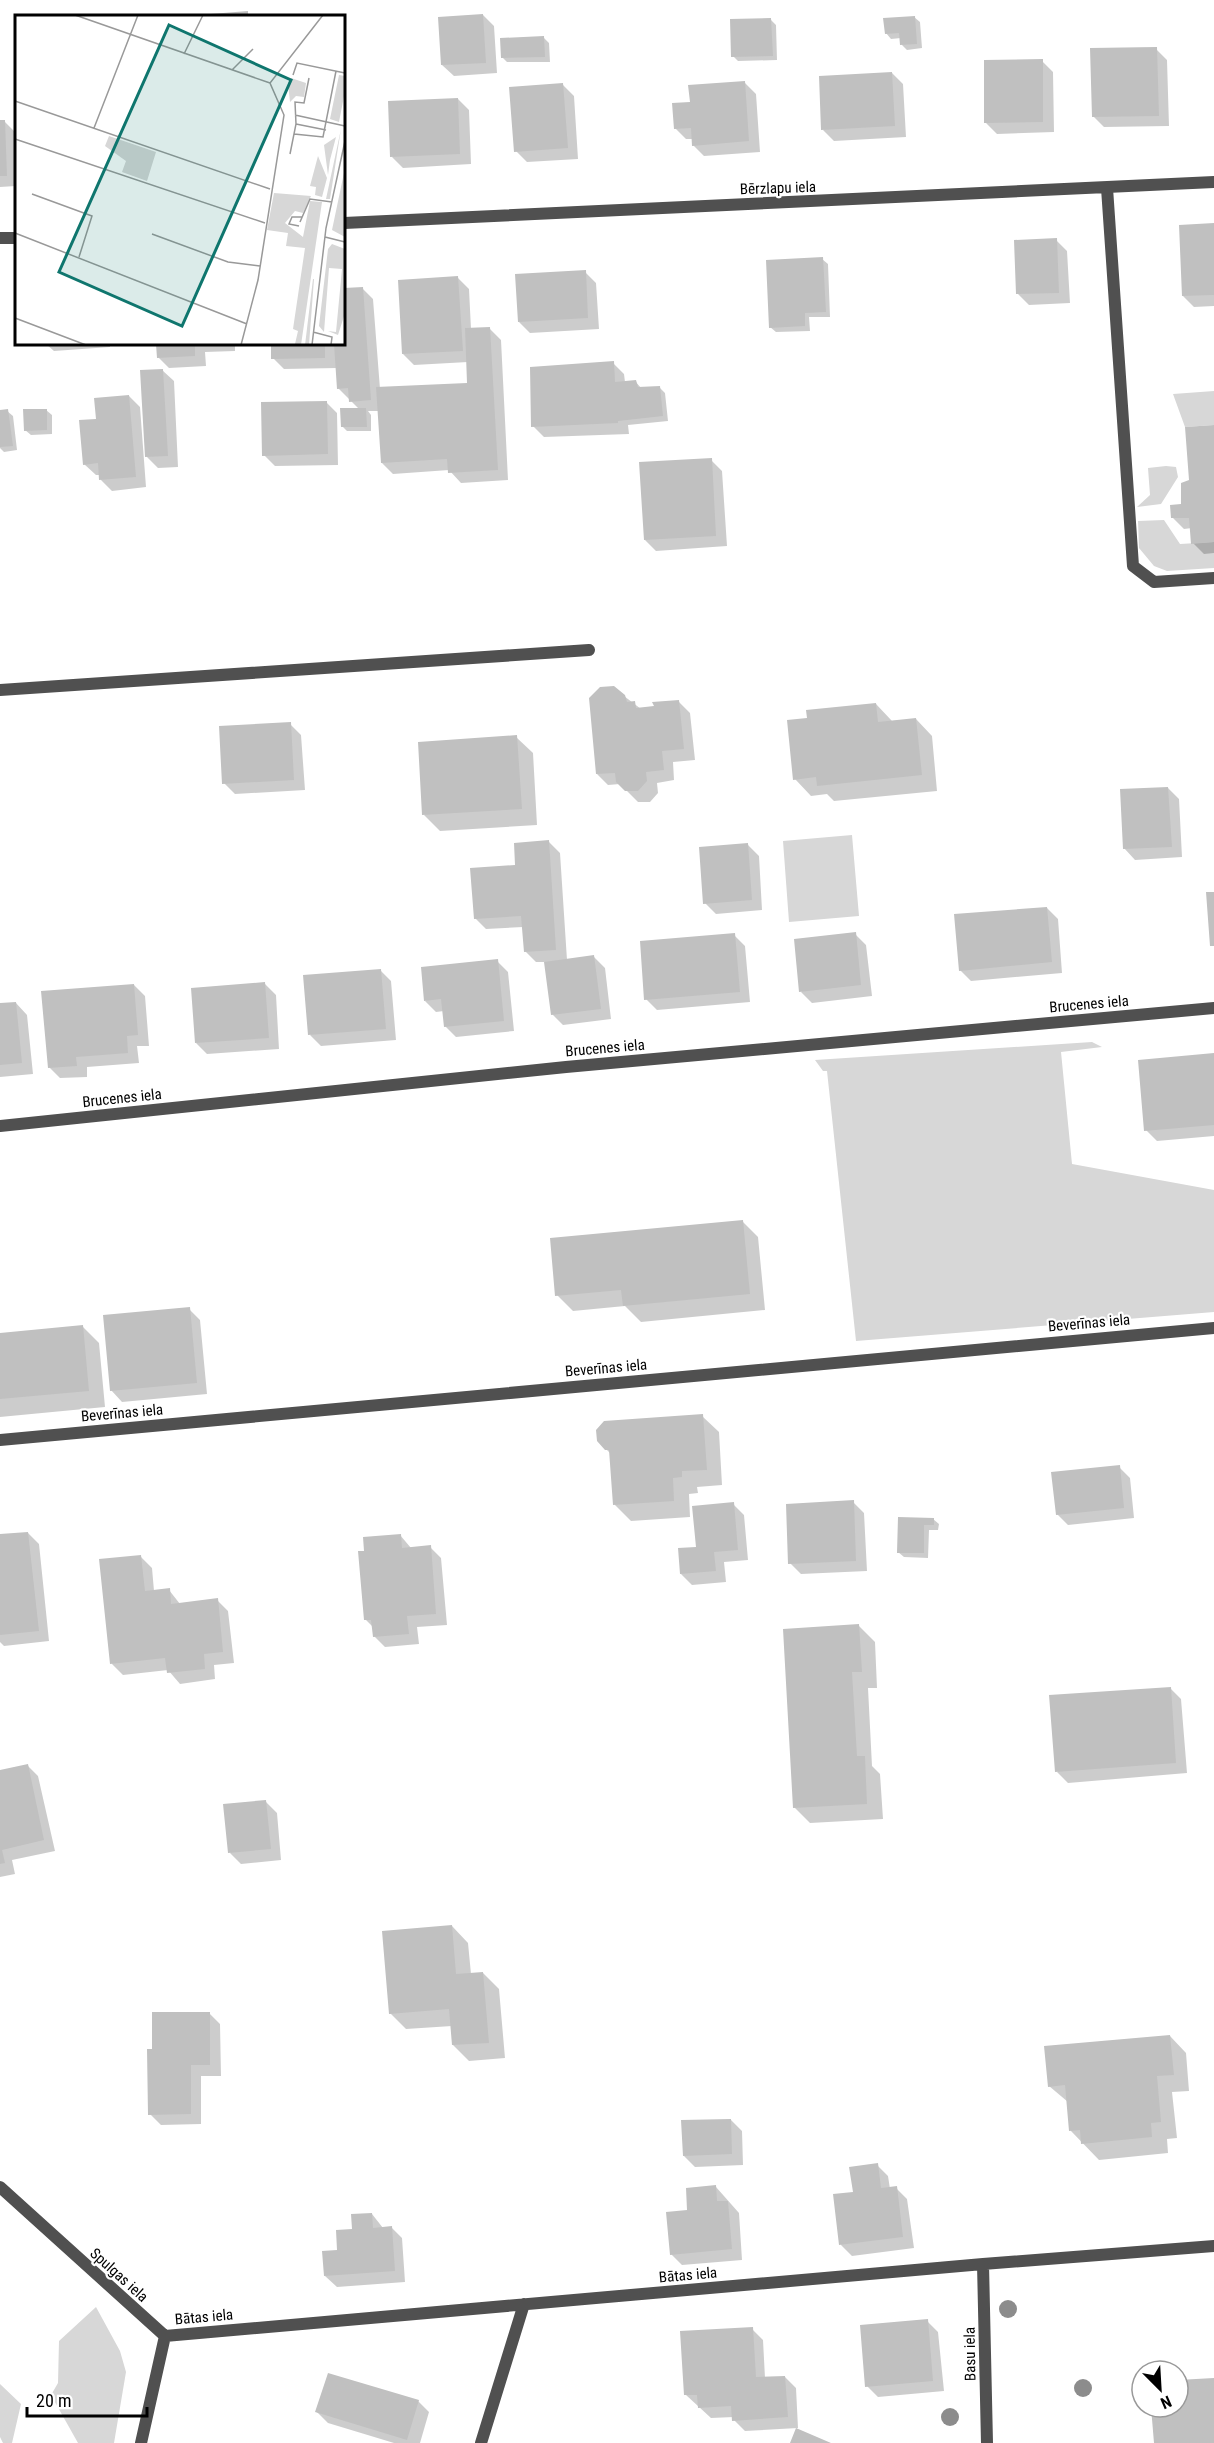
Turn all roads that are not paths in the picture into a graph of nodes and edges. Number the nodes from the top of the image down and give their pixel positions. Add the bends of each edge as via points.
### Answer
1 (1214, 182) edge
2 (1107, 188) junction
3 (345, 223) edge
4 (1214, 578) edge
5 (590, 650) dead end
6 (0, 690) edge
7 (1214, 1008) edge
8 (0, 1126) edge
9 (1214, 1328) edge
10 (0, 1440) edge
11 (0, 2187) edge
12 (1214, 2247) edge
13 (983, 2264) junction
14 (524, 2304) junction
15 (165, 2336) junction
16 (141, 2443) edge
17 (481, 2443) edge
18 (987, 2443) edge

1 - 2 street, Bērzlapu iela
2 - 3 street, Bērzlapu iela
2 - 4 street via 1133,566 1154,582
5 - 6 street
7 - 8 street, Brucenes iela via 566,1067
9 - 10 street, Beverīnas iela
11 - 15 street, Spulgas iela
12 - 13 street, Bātas iela
13 - 14 street, Bātas iela
13 - 18 street, Basu iela
14 - 15 street, Bātas iela
14 - 17 street
15 - 16 street

